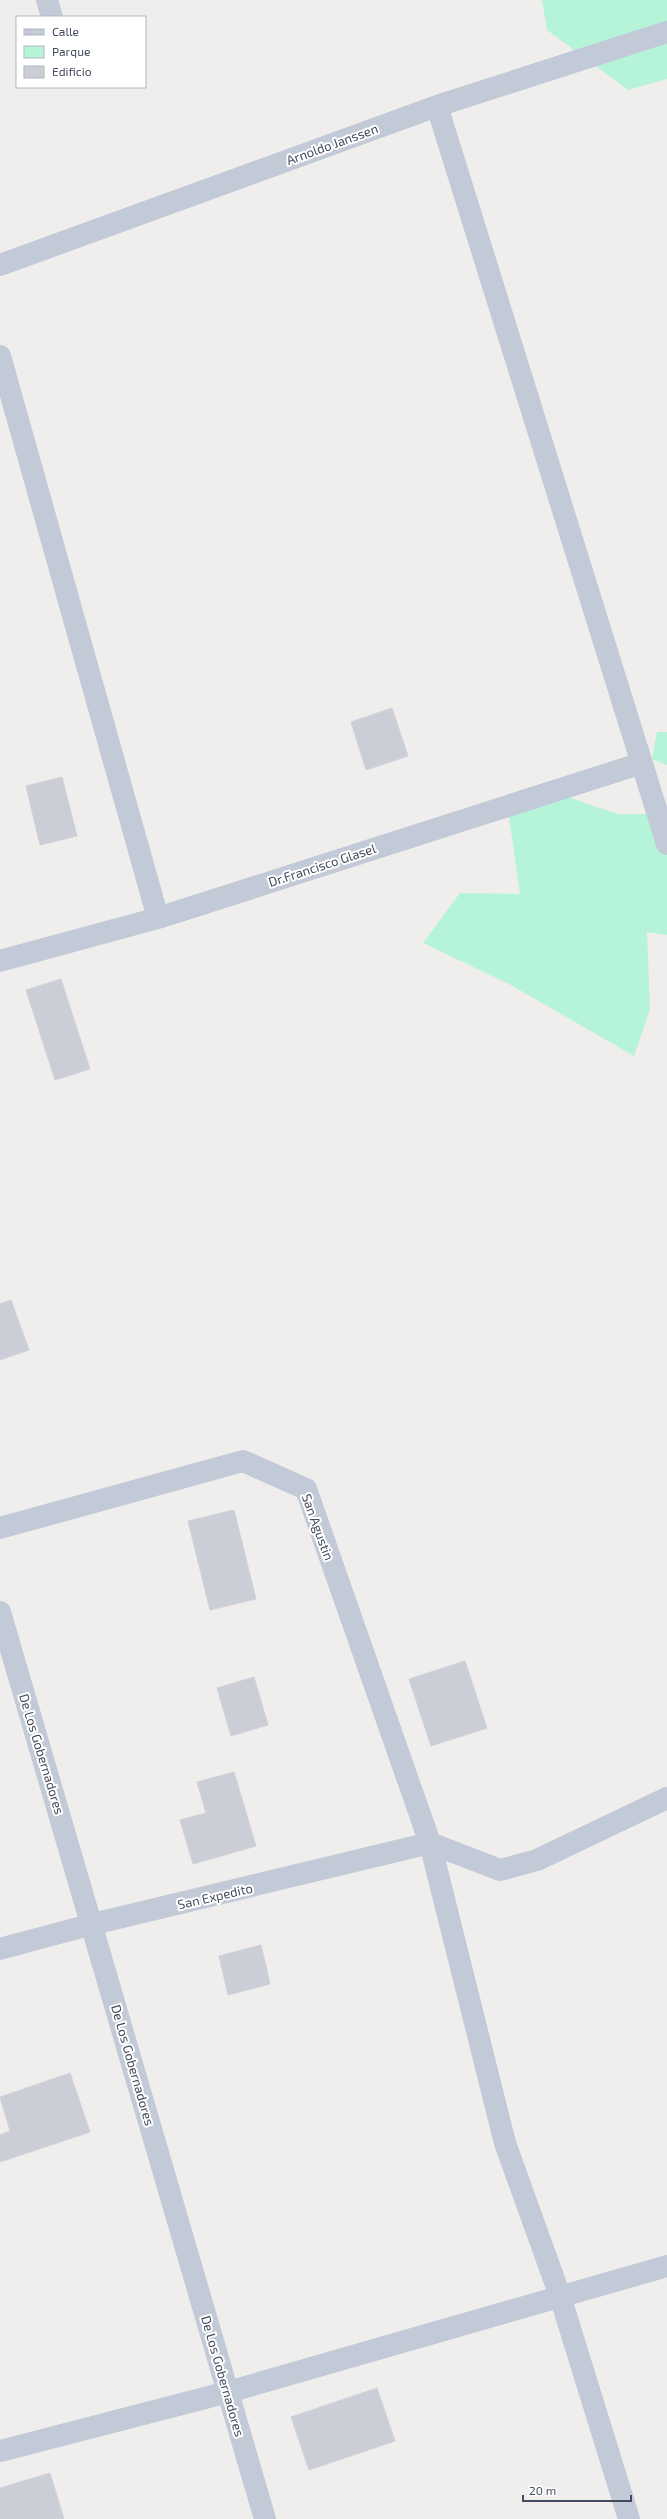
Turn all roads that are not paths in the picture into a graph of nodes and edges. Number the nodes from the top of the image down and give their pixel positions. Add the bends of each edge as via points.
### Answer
1 (47, 0) edge
2 (52, 16) edge
3 (667, 32) edge
4 (437, 106) junction
5 (0, 265) edge
6 (0, 356) edge
7 (642, 763) junction
8 (667, 844) edge
9 (158, 918) junction
10 (0, 961) edge
11 (0, 1528) edge
12 (0, 1612) edge
13 (667, 1798) edge
14 (430, 1843) junction
15 (93, 1924) junction
16 (0, 1949) edge
17 (667, 2266) edge
18 (560, 2296) junction
19 (228, 2392) junction
20 (0, 2451) edge
21 (265, 2519) edge
22 (629, 2519) edge

1 - 2 street
3 - 4 street, Arnoldo Janssen
4 - 5 street, Arnoldo Janssen
4 - 7 street
6 - 9 street via 14,398
7 - 8 street
7 - 9 street, Dr.Francisco Glasel
9 - 10 street, Dr.Francisco Glasel
11 - 14 street, San Agustin via 243,1461 306,1489
12 - 15 street, De Los Gobernadores
13 - 14 street via 537,1860 500,1870
14 - 15 street, San Expedito
14 - 18 street, San Agustin via 505,2143
15 - 16 street, San Expedito
15 - 19 street, De Los Gobernadores
17 - 18 street
18 - 19 street
18 - 22 street, San Agustin
19 - 20 street
19 - 21 street, De Los Gobernadores

